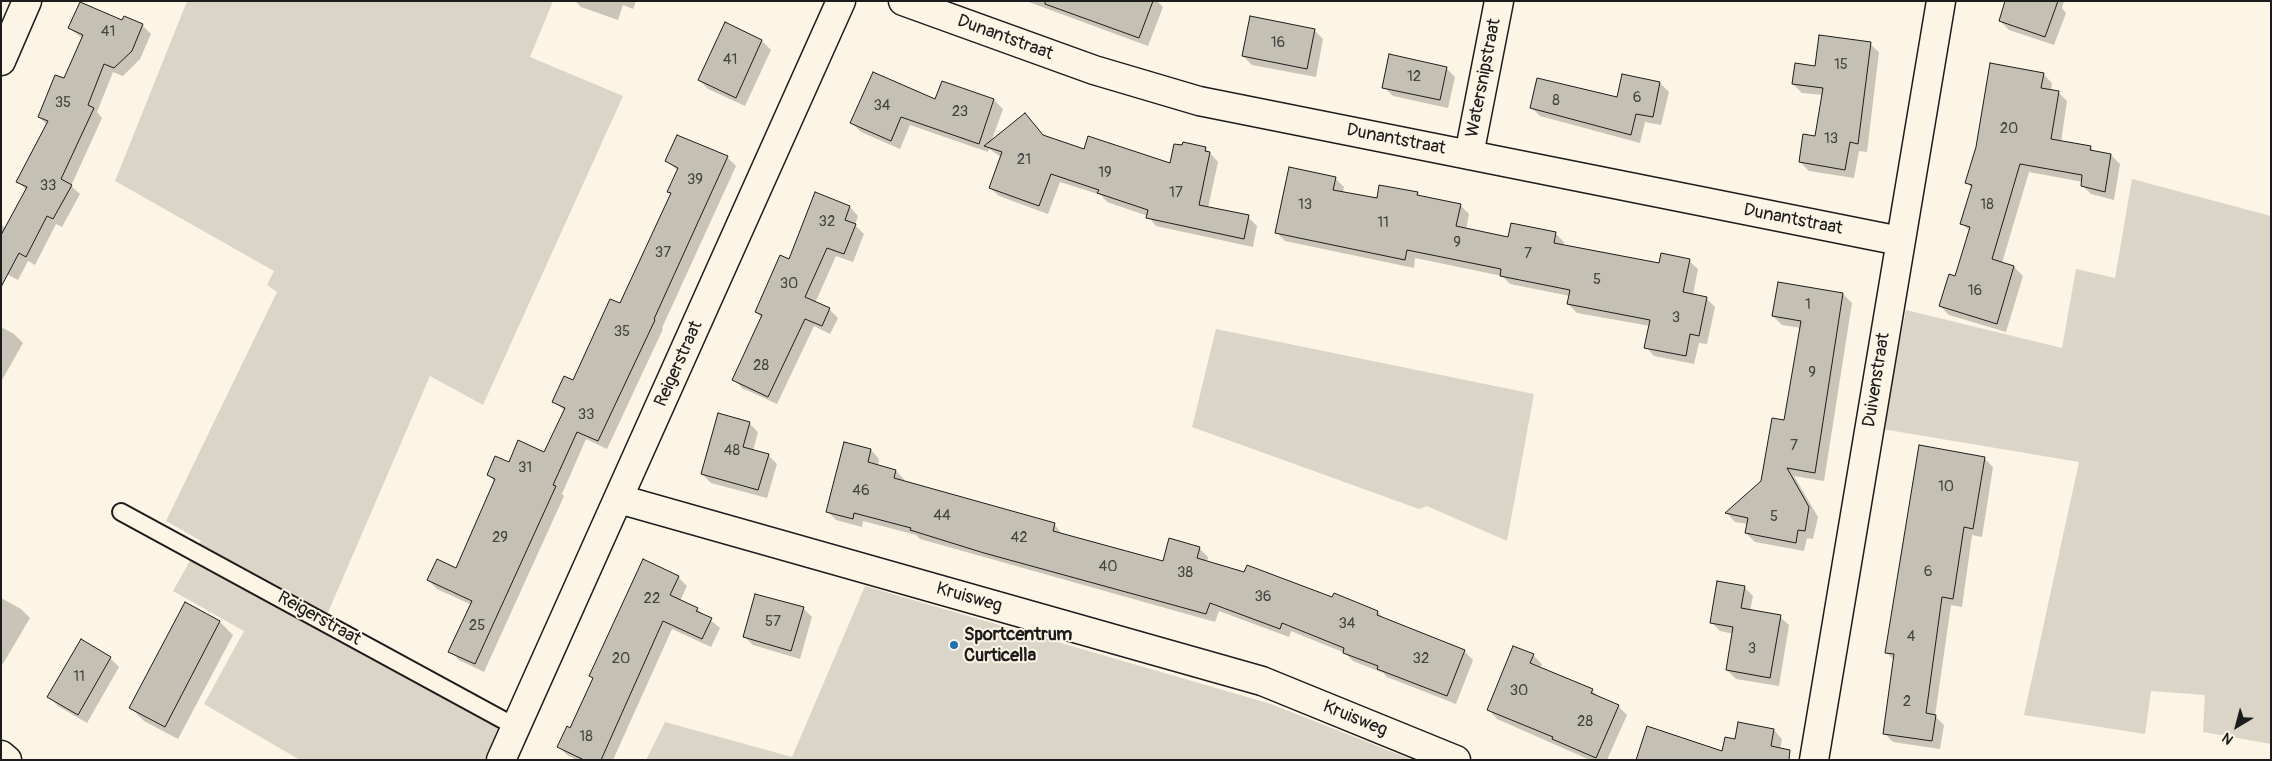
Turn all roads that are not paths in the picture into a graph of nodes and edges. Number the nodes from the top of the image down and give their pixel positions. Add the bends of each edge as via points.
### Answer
1 (27, 1) edge
2 (841, 1) edge
3 (903, 1) edge
4 (1499, 1) edge
5 (1941, 1) edge
6 (1, 61) edge
7 (1469, 155) junction
8 (1900, 241) junction
9 (619, 499) junction
10 (122, 512) dead end
11 (516, 727) junction
12 (1, 755) edge
13 (7, 760) edge
14 (501, 760) edge
15 (1456, 760) edge
16 (1814, 760) edge

1 - 6 street
2 - 9 street, Reigerstraat
3 - 7 street, Dunantstraat via 1094,70 1171,93
4 - 7 street, Watersnipstraat
5 - 8 street, Duivenstraat
7 - 8 street, Dunantstraat
8 - 16 street, Duivenstraat
9 - 11 street, Reigerstraat
9 - 15 street, Kruisweg via 1262,681
10 - 11 lane, Reigerstraat
11 - 14 street, Reigerstraat
12 - 13 street

